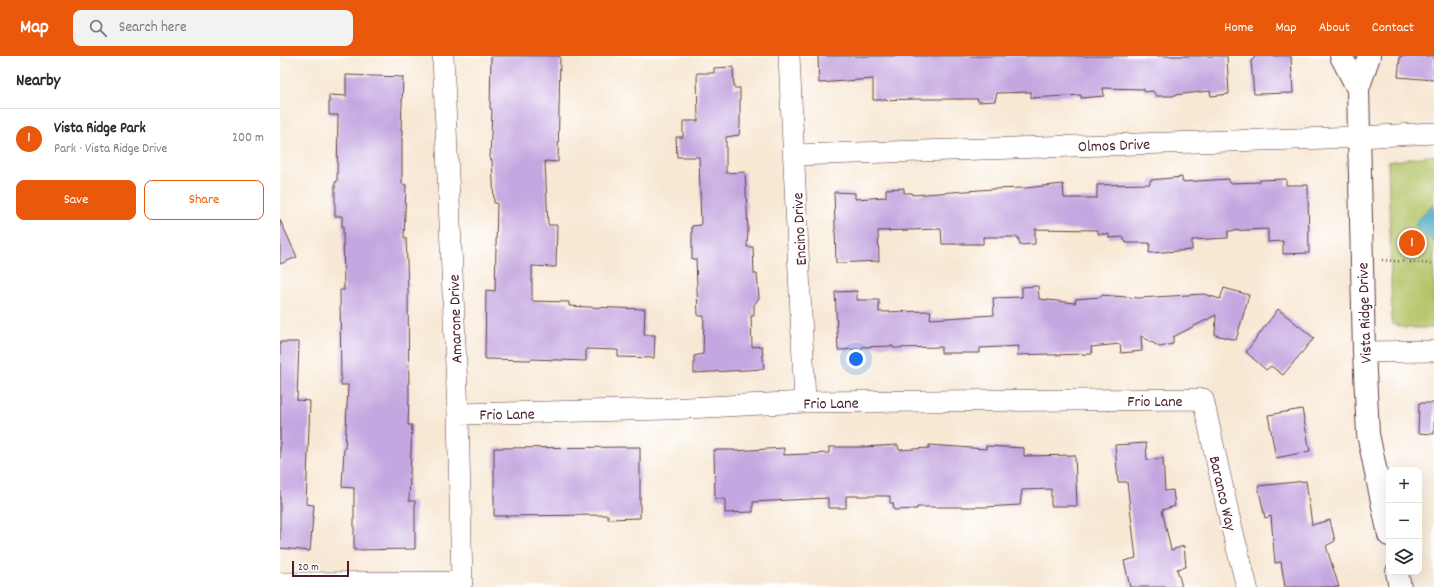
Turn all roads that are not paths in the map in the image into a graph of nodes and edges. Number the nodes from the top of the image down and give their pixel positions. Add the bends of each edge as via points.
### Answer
1 (443, 56) edge
2 (789, 56) edge
3 (1341, 56) edge
4 (1369, 56) edge
5 (1358, 89) junction
6 (1434, 133) edge
7 (1359, 137) junction
8 (794, 155) junction
9 (1434, 351) edge
10 (1364, 352) junction
11 (1203, 400) joint
12 (805, 402) junction
13 (458, 414) junction
14 (1386, 520) edge
15 (1398, 575) edge
16 (280, 583) edge
17 (1247, 587) edge
18 (1400, 587) edge

1 - 13 street, Amarone Drive
2 - 8 street, Encino Drive
3 - 5 street, Vista Ridge Drive
4 - 5 street, Vista Ridge Drive
5 - 7 street, Vista Ridge Drive
6 - 7 street, Olmos Drive
7 - 8 street, Olmos Drive
7 - 10 street, Vista Ridge Drive
8 - 12 street, Encino Drive
9 - 10 street
10 - 14 street, Vista Ridge Drive via 1368,434
11 - 12 street, Frio Lane
11 - 17 street, Baranco Way
12 - 13 street, Frio Lane via 668,409
13 - 16 street, Amarone Drive via 462,582
15 - 18 street

